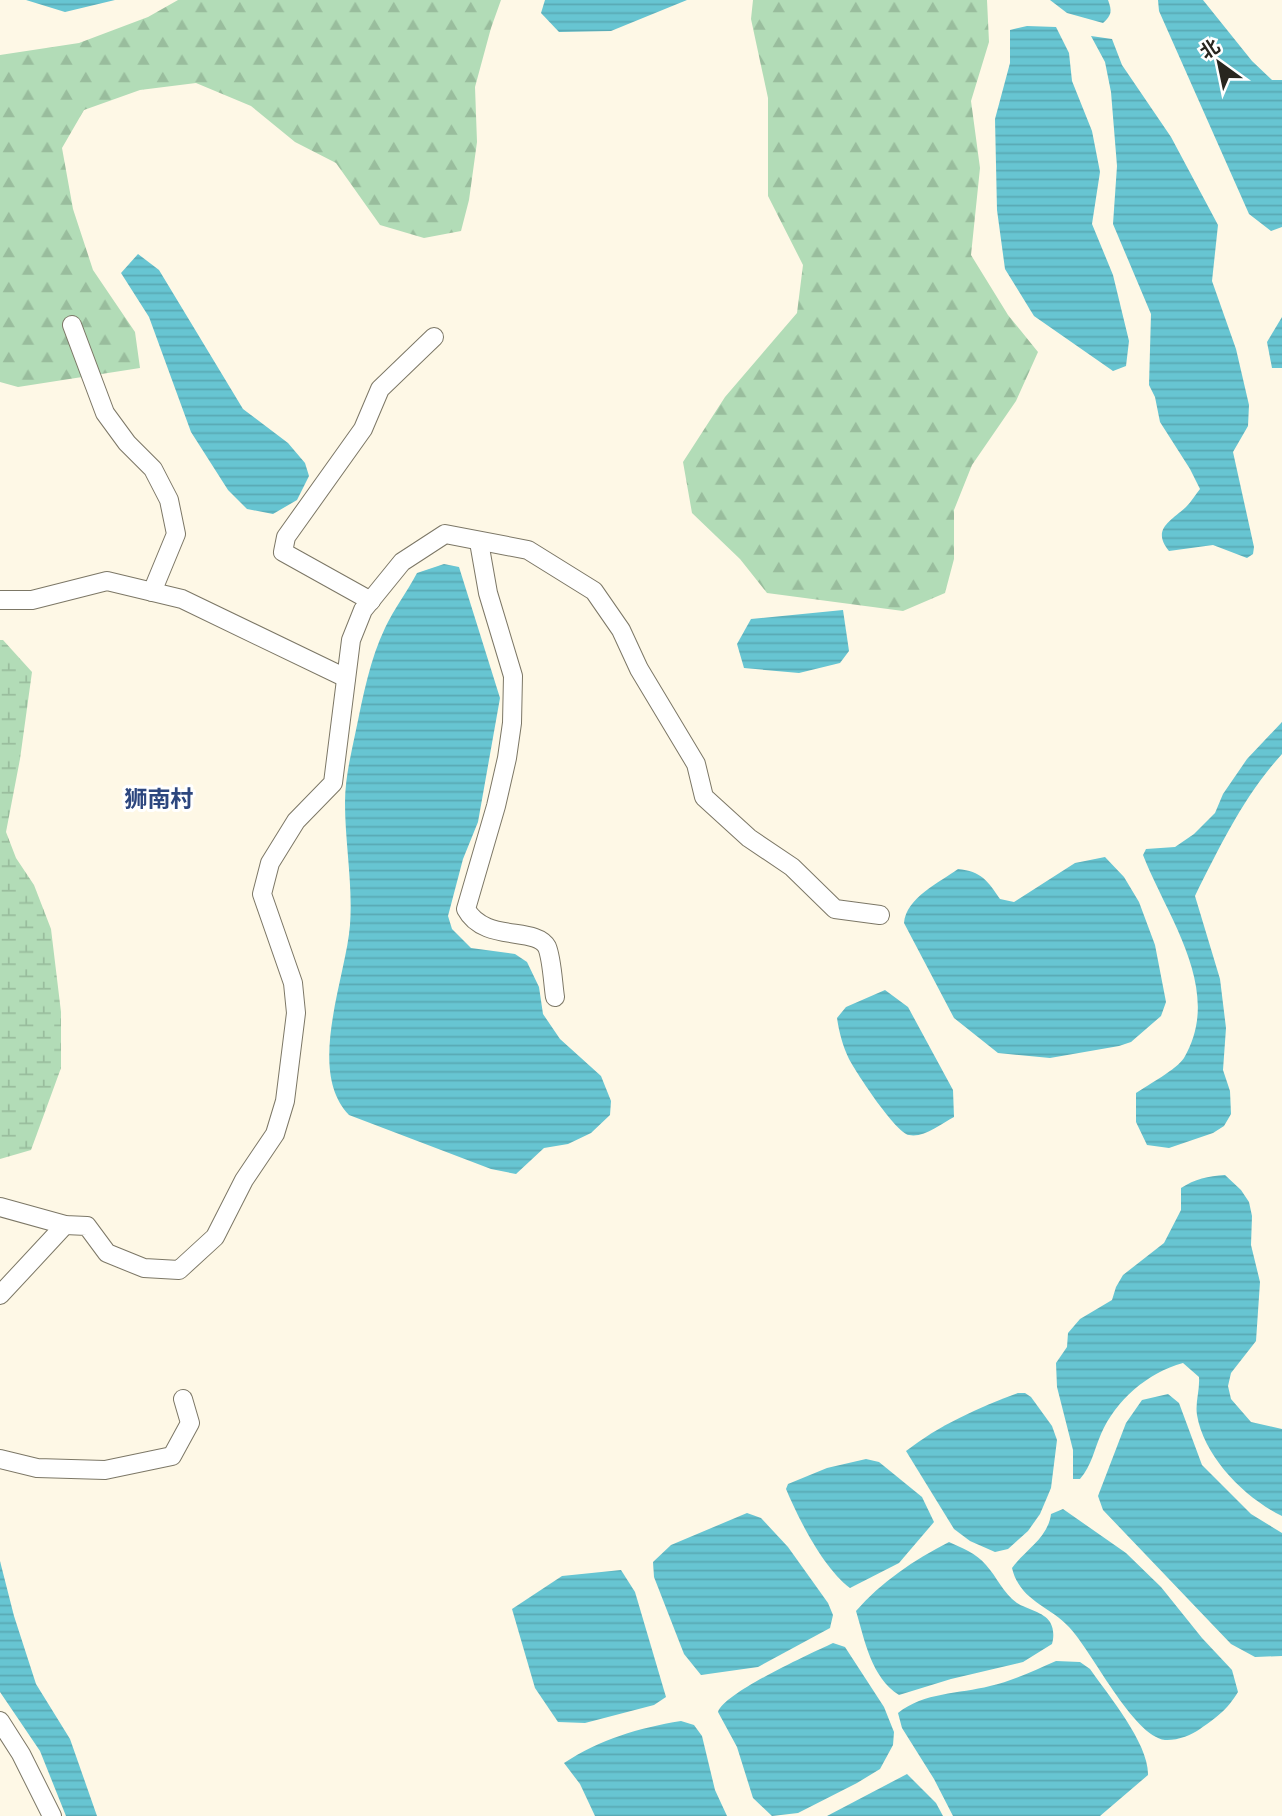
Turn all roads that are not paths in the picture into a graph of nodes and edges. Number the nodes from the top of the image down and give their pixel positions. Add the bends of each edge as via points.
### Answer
1 (72, 325) dead end
2 (434, 337) dead end
3 (479, 542) junction
4 (152, 592) junction
5 (0, 600) edge
6 (371, 601) junction
7 (346, 678) junction
8 (880, 915) dead end
9 (555, 997) dead end
10 (0, 1207) edge
11 (65, 1225) junction
12 (0, 1295) edge
13 (183, 1399) dead end
14 (0, 1459) edge
15 (0, 1721) edge
16 (52, 1816) edge

1 - 4 street via 105,413 153,469 169,500 176,534
2 - 6 street via 380,389 363,429 286,537 283,552
3 - 6 street via 445,534 402,562
3 - 8 street via 528,550 594,592 696,764 704,797 749,838 792,867 835,909
3 - 9 street via 488,593 513,676 512,723 499,794 466,909 471,919 485,928 539,940 547,947
4 - 5 street via 107,581 32,600
4 - 7 street via 182,599
6 - 7 street via 351,640
7 - 11 street via 333,783 296,821 270,863 262,894 293,983 296,1013 285,1101 275,1134 244,1180 215,1237 179,1270 144,1268 107,1254 87,1226
10 - 11 street
11 - 12 street
13 - 14 street via 190,1423 172,1456 105,1470 37,1468
15 - 16 street

